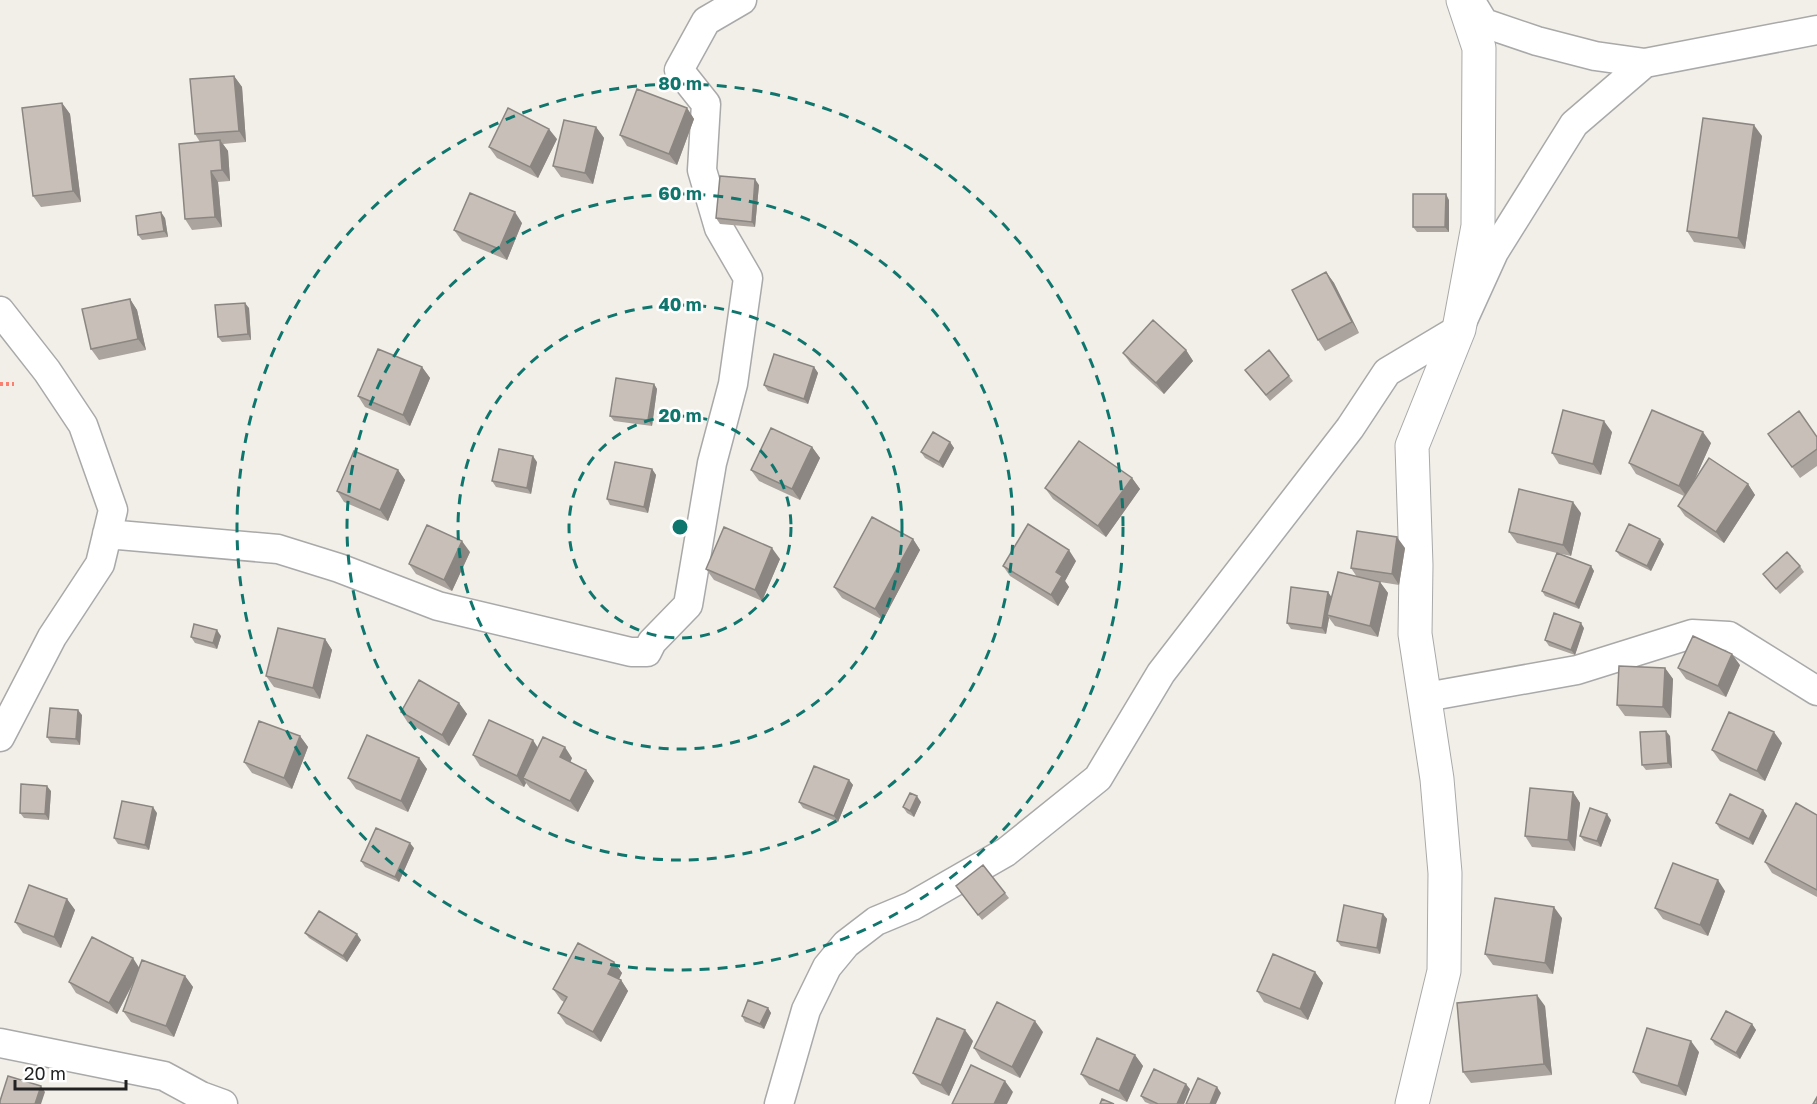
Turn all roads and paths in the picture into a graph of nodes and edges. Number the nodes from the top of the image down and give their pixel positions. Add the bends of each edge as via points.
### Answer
1 (742, 0) edge
2 (1463, 0) edge
3 (1470, 0) edge
4 (1817, 30) edge
5 (1645, 63) junction
6 (0, 311) edge
7 (1459, 328) junction
8 (107, 534) junction
9 (1817, 691) edge
10 (1426, 698) junction
11 (0, 736) edge
12 (0, 1043) edge
13 (223, 1104) edge
14 (779, 1104) edge
15 (1412, 1104) edge

1 - 8 street via 706,21 679,70 706,104 702,170 719,228 748,278 733,384 712,463 688,605 647,652 631,652 438,606 278,549
2 - 7 street via 1479,48 1478,226
3 - 5 street via 1484,23 1595,56
4 - 5 street
5 - 7 street via 1574,124 1494,252
6 - 8 street via 83,425 112,510
7 - 10 street via 1412,446 1415,634
7 - 14 street via 1387,372 1350,428 1161,673 1098,778 1006,852 912,906 876,921 846,944 827,967 806,1010
8 - 11 street via 100,564 52,637
9 - 10 street via 1729,636 1692,634 1577,669
10 - 15 street via 1445,873 1444,971
12 - 13 street via 164,1076

